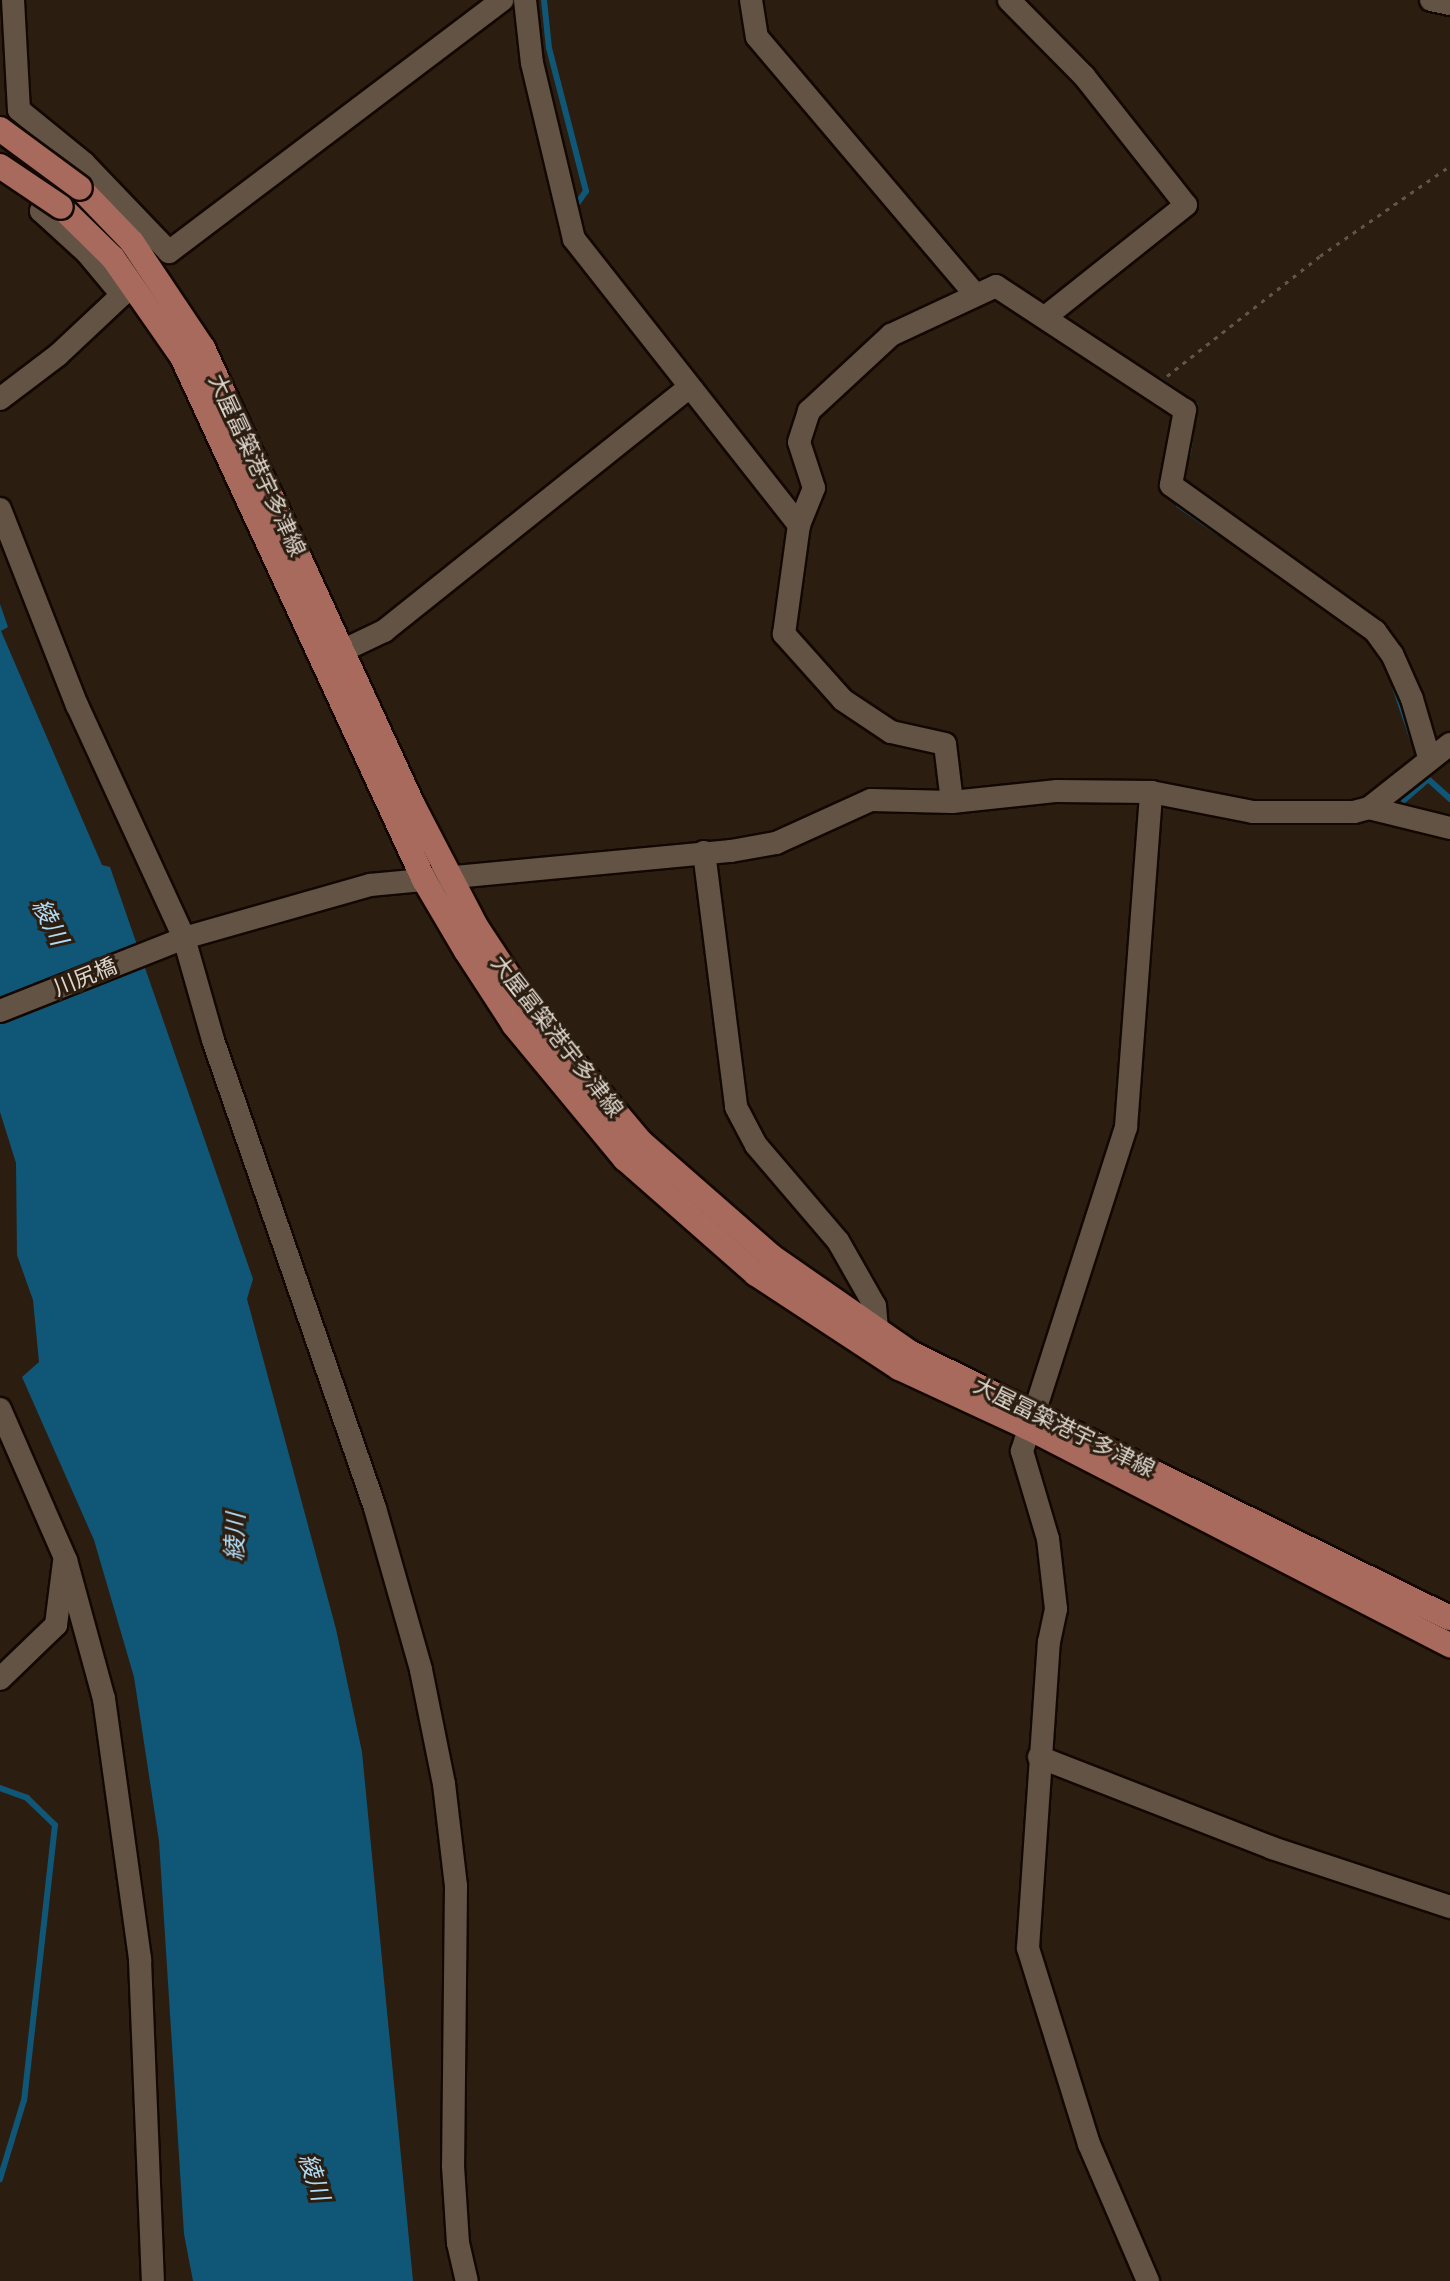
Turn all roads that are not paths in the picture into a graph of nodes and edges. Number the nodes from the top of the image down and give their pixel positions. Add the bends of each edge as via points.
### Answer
1 (13, 0) edge
2 (502, 0) edge
3 (525, 0) edge
4 (751, 0) edge
5 (1009, 0) edge
6 (1431, 0) edge
7 (1450, 4) edge
8 (0, 129) edge
9 (84, 163) junction
10 (0, 166) edge
11 (975, 294) junction
12 (1049, 313) junction
13 (690, 387) junction
14 (0, 399) edge
15 (0, 509) edge
16 (799, 525) junction
17 (342, 651) junction
18 (1450, 744) edge
19 (1429, 757) junction
20 (1151, 792) junction
21 (952, 802) junction
22 (1369, 808) junction
23 (1450, 828) edge
24 (704, 852) junction
25 (436, 878) junction
26 (177, 940) junction
27 (0, 1011) edge
28 (877, 1331) junction
29 (0, 1409) edge
30 (1031, 1419) junction
31 (66, 1560) junction
32 (1450, 1618) edge
33 (1450, 1645) edge
34 (0, 1679) edge
35 (1039, 1757) junction
36 (1450, 1907) edge
37 (458, 2243) junction
38 (153, 2281) edge
39 (467, 2281) edge
40 (483, 2281) edge
41 (1148, 2281) edge

1 - 9 street via 19,110
2 - 9 street via 169,252
3 - 13 street via 532,63 574,239
4 - 11 street via 757,37
5 - 12 street via 1084,76 1186,205
6 - 7 street
8 - 17 main road, 大屋冨築港宇多津線, bridge via 80,188 132,242 203,348
9 - 14 street via 41,211 122,295 58,355
10 - 25 main road, 大屋冨築港宇多津線, bridge via 61,207 113,258 182,357
11 - 12 street via 996,286
11 - 16 street via 891,335 809,411 799,442 814,488
12 - 19 street via 1185,410 1171,485 1375,631 1412,699
13 - 16 street
13 - 17 street via 384,631
15 - 26 street
16 - 21 street via 784,634 855,708 891,732 945,744
17 - 25 main road, 大屋冨築港宇多津線
18 - 19 street
19 - 22 street
20 - 21 street, 川尻橋 via 1057,791
20 - 22 street, 川尻橋 via 1253,812
20 - 30 street via 1126,1127
21 - 24 street, 川尻橋 via 859,802 776,843
22 - 23 street, 川尻橋
24 - 25 street, 川尻橋
24 - 28 street via 736,1107 756,1145 838,1241 875,1306
25 - 26 street, 川尻橋 via 309,899
25 - 28 main road, 大屋冨築港宇多津線 via 536,1017 641,1142 760,1248
25 - 30 main road, 大屋冨築港宇多津線 via 497,1000 567,1094 689,1219 825,1324 899,1368
26 - 27 street, 川尻橋
26 - 37 street via 375,1508 421,1670 444,1784 456,1886
28 - 30 main road, 大屋冨築港宇多津線
29 - 31 street
30 - 32 main road, 大屋冨築港宇多津線
30 - 33 main road, 大屋冨築港宇多津線
30 - 35 street via 1022,1456 1041,1507 1056,1609
31 - 34 street via 60,1567 56,1625
31 - 38 street via 104,1699 123,1810 140,1960
35 - 36 street via 1272,1848
35 - 41 street via 1028,1948 1089,2144
37 - 39 street
37 - 40 street

